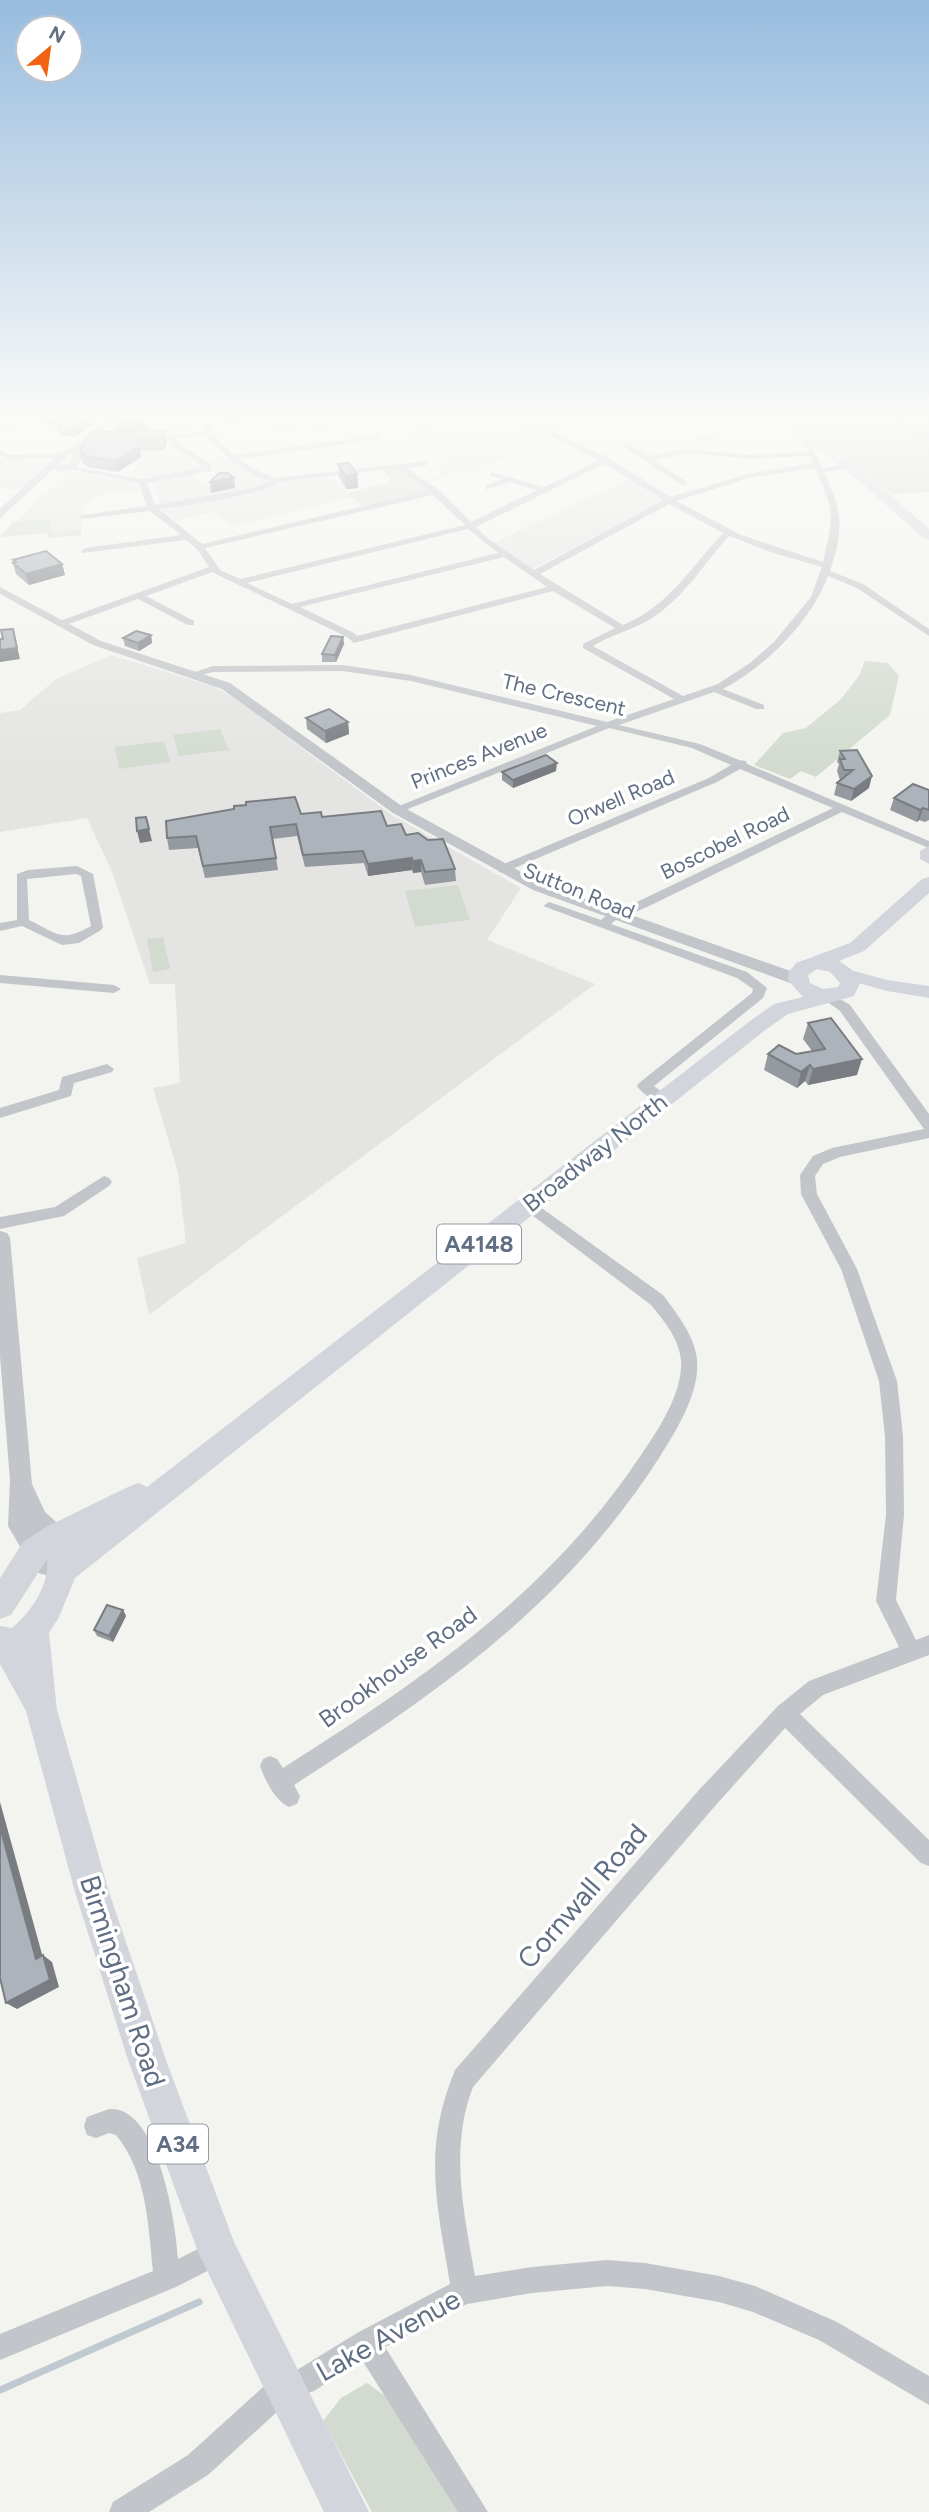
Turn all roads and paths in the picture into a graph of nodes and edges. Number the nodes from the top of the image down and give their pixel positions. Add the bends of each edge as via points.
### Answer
1 (185, 534) edge
2 (255, 534) edge
3 (436, 534) edge
4 (478, 534) edge
5 (607, 534) edge
6 (726, 534) edge
7 (734, 534) edge
8 (833, 534) edge
9 (188, 537) junction
10 (200, 547) junction
11 (85, 551) dead end
12 (506, 554) junction
13 (214, 568) junction
14 (826, 569) junction
15 (533, 574) junction
16 (240, 582) junction
17 (554, 588) junction
18 (0, 590) edge
19 (137, 595) junction
20 (294, 606) junction
21 (60, 624) junction
22 (192, 624) dead end
23 (624, 630) junction
24 (929, 633) edge
25 (348, 654) junction
26 (191, 675) junction
27 (715, 689) junction
28 (683, 699) junction
29 (760, 707) dead end
30 (608, 725) junction
31 (742, 763) junction
32 (403, 808) junction
33 (842, 808) junction
34 (929, 853) edge
35 (508, 867) junction
36 (929, 883) edge
37 (549, 906) dead end
38 (614, 917) junction
39 (23, 922) junction
40 (0, 927) edge
41 (856, 947) junction
42 (805, 972) junction
43 (0, 979) edge
44 (114, 989) dead end
45 (841, 990) junction
46 (929, 992) edge
47 (781, 1009) junction
48 (107, 1069) dead end
49 (664, 1099) junction
50 (0, 1114) edge
51 (929, 1125) edge
52 (929, 1133) edge
53 (104, 1182) dead end
54 (528, 1205) junction
55 (0, 1223) edge
56 (0, 1238) edge
57 (177, 1478) junction
58 (44, 1544) junction
59 (62, 1569) junction
60 (0, 1606) edge
61 (35, 1627) junction
62 (3, 1642) edge
63 (920, 1648) edge
64 (41, 1710) junction
65 (785, 1713) junction
66 (280, 1781) dead end
67 (929, 1855) edge
68 (96, 2126) dead end
69 (218, 2252) junction
70 (167, 2278) junction
71 (464, 2291) junction
72 (366, 2342) junction
73 (0, 2347) edge
74 (283, 2388) junction
75 (929, 2391) edge
76 (123, 2512) edge
77 (347, 2512) edge
78 (474, 2512) edge

1 - 9 street
2 - 10 street
3 - 16 street
4 - 12 street
5 - 15 street
6 - 23 street via 673,596
7 - 14 street
8 - 14 street, Princes Avenue
9 - 10 street
9 - 11 street
10 - 13 street
12 - 15 street
12 - 20 street
13 - 16 street
13 - 19 street
14 - 24 street via 860,586
14 - 27 street, Princes Avenue via 808,608 777,644
15 - 17 street
16 - 20 street
17 - 23 street
17 - 25 street
18 - 21 street, Sutton Road
19 - 21 street
19 - 22 street
20 - 25 street via 351,635
21 - 26 street, Sutton Road via 97,643
23 - 28 street via 586,646
25 - 26 street, The Crescent
25 - 30 street, The Crescent via 411,678
26 - 32 street, Sutton Road via 236,692
27 - 28 street, Princes Avenue
27 - 29 street
28 - 30 street, Princes Avenue
30 - 31 street, The Crescent via 658,732
30 - 32 street, Princes Avenue
31 - 33 street, The Crescent
31 - 35 street, Orwell Road via 713,780
32 - 35 street, Sutton Road
33 - 34 street, The Crescent via 910,839
33 - 38 street, Boscobel Road
35 - 38 street, Sutton Road via 538,887
36 - 41 highway
37 - 38 street
38 - 42 street, Sutton Road
38 - 49 street via 742,975 760,988 758,995 644,1086
39 - 39 street via 21,877 77,870 87,874 97,927 75,940 62,941
39 - 40 street
41 - 42 highway
41 - 45 highway
42 - 45 highway via 804,989
42 - 45 highway via 834,966
42 - 47 highway, Broadway North / A4148
43 - 44 street
45 - 46 main road via 887,985
45 - 47 highway, Broadway North / A4148
45 - 51 street
47 - 49 highway, Broadway North / A4148
48 - 50 street via 66,1080 66,1093
49 - 54 highway, Broadway North / A4148
52 - 63 street via 837,1152 818,1160 807,1175 809,1194 849,1269 888,1381 895,1515 886,1601
53 - 55 street via 59,1212
54 - 57 highway, Broadway North / A4148
54 - 66 street, Brookhouse Road via 657,1300 670,1317 681,1332 689,1363 678,1405 646,1464 541,1587 456,1664
56 - 58 street via 22,1480 19,1526
57 - 58 highway, Broadway North / A4148
57 - 59 highway, Broadway North / A4148
58 - 59 highway
58 - 60 highway
59 - 61 highway
60 - 61 highway via 24,1603 34,1609
61 - 62 highway via 24,1640
61 - 64 highway, Birmingham Road / A34
62 - 64 highway, Birmingham Road / A34
63 - 65 street, Cornwall Road via 816,1688
64 - 69 highway, Birmingham Road / A34 via 139,2037
65 - 67 street
65 - 71 street, Cornwall Road via 464,2079 449,2116 445,2159
68 - 70 street via 109,2120 120,2122 133,2134 162,2220
69 - 70 street
69 - 74 highway, Birmingham Road / A34
70 - 73 street
71 - 72 street, Lake Avenue
71 - 75 street, Lake Avenue via 607,2273 682,2281 755,2299 828,2330
72 - 74 street, Lake Avenue via 304,2381
72 - 78 street
74 - 76 street, Lake Avenue via 198,2465
74 - 77 highway, Birmingham Road / A34

